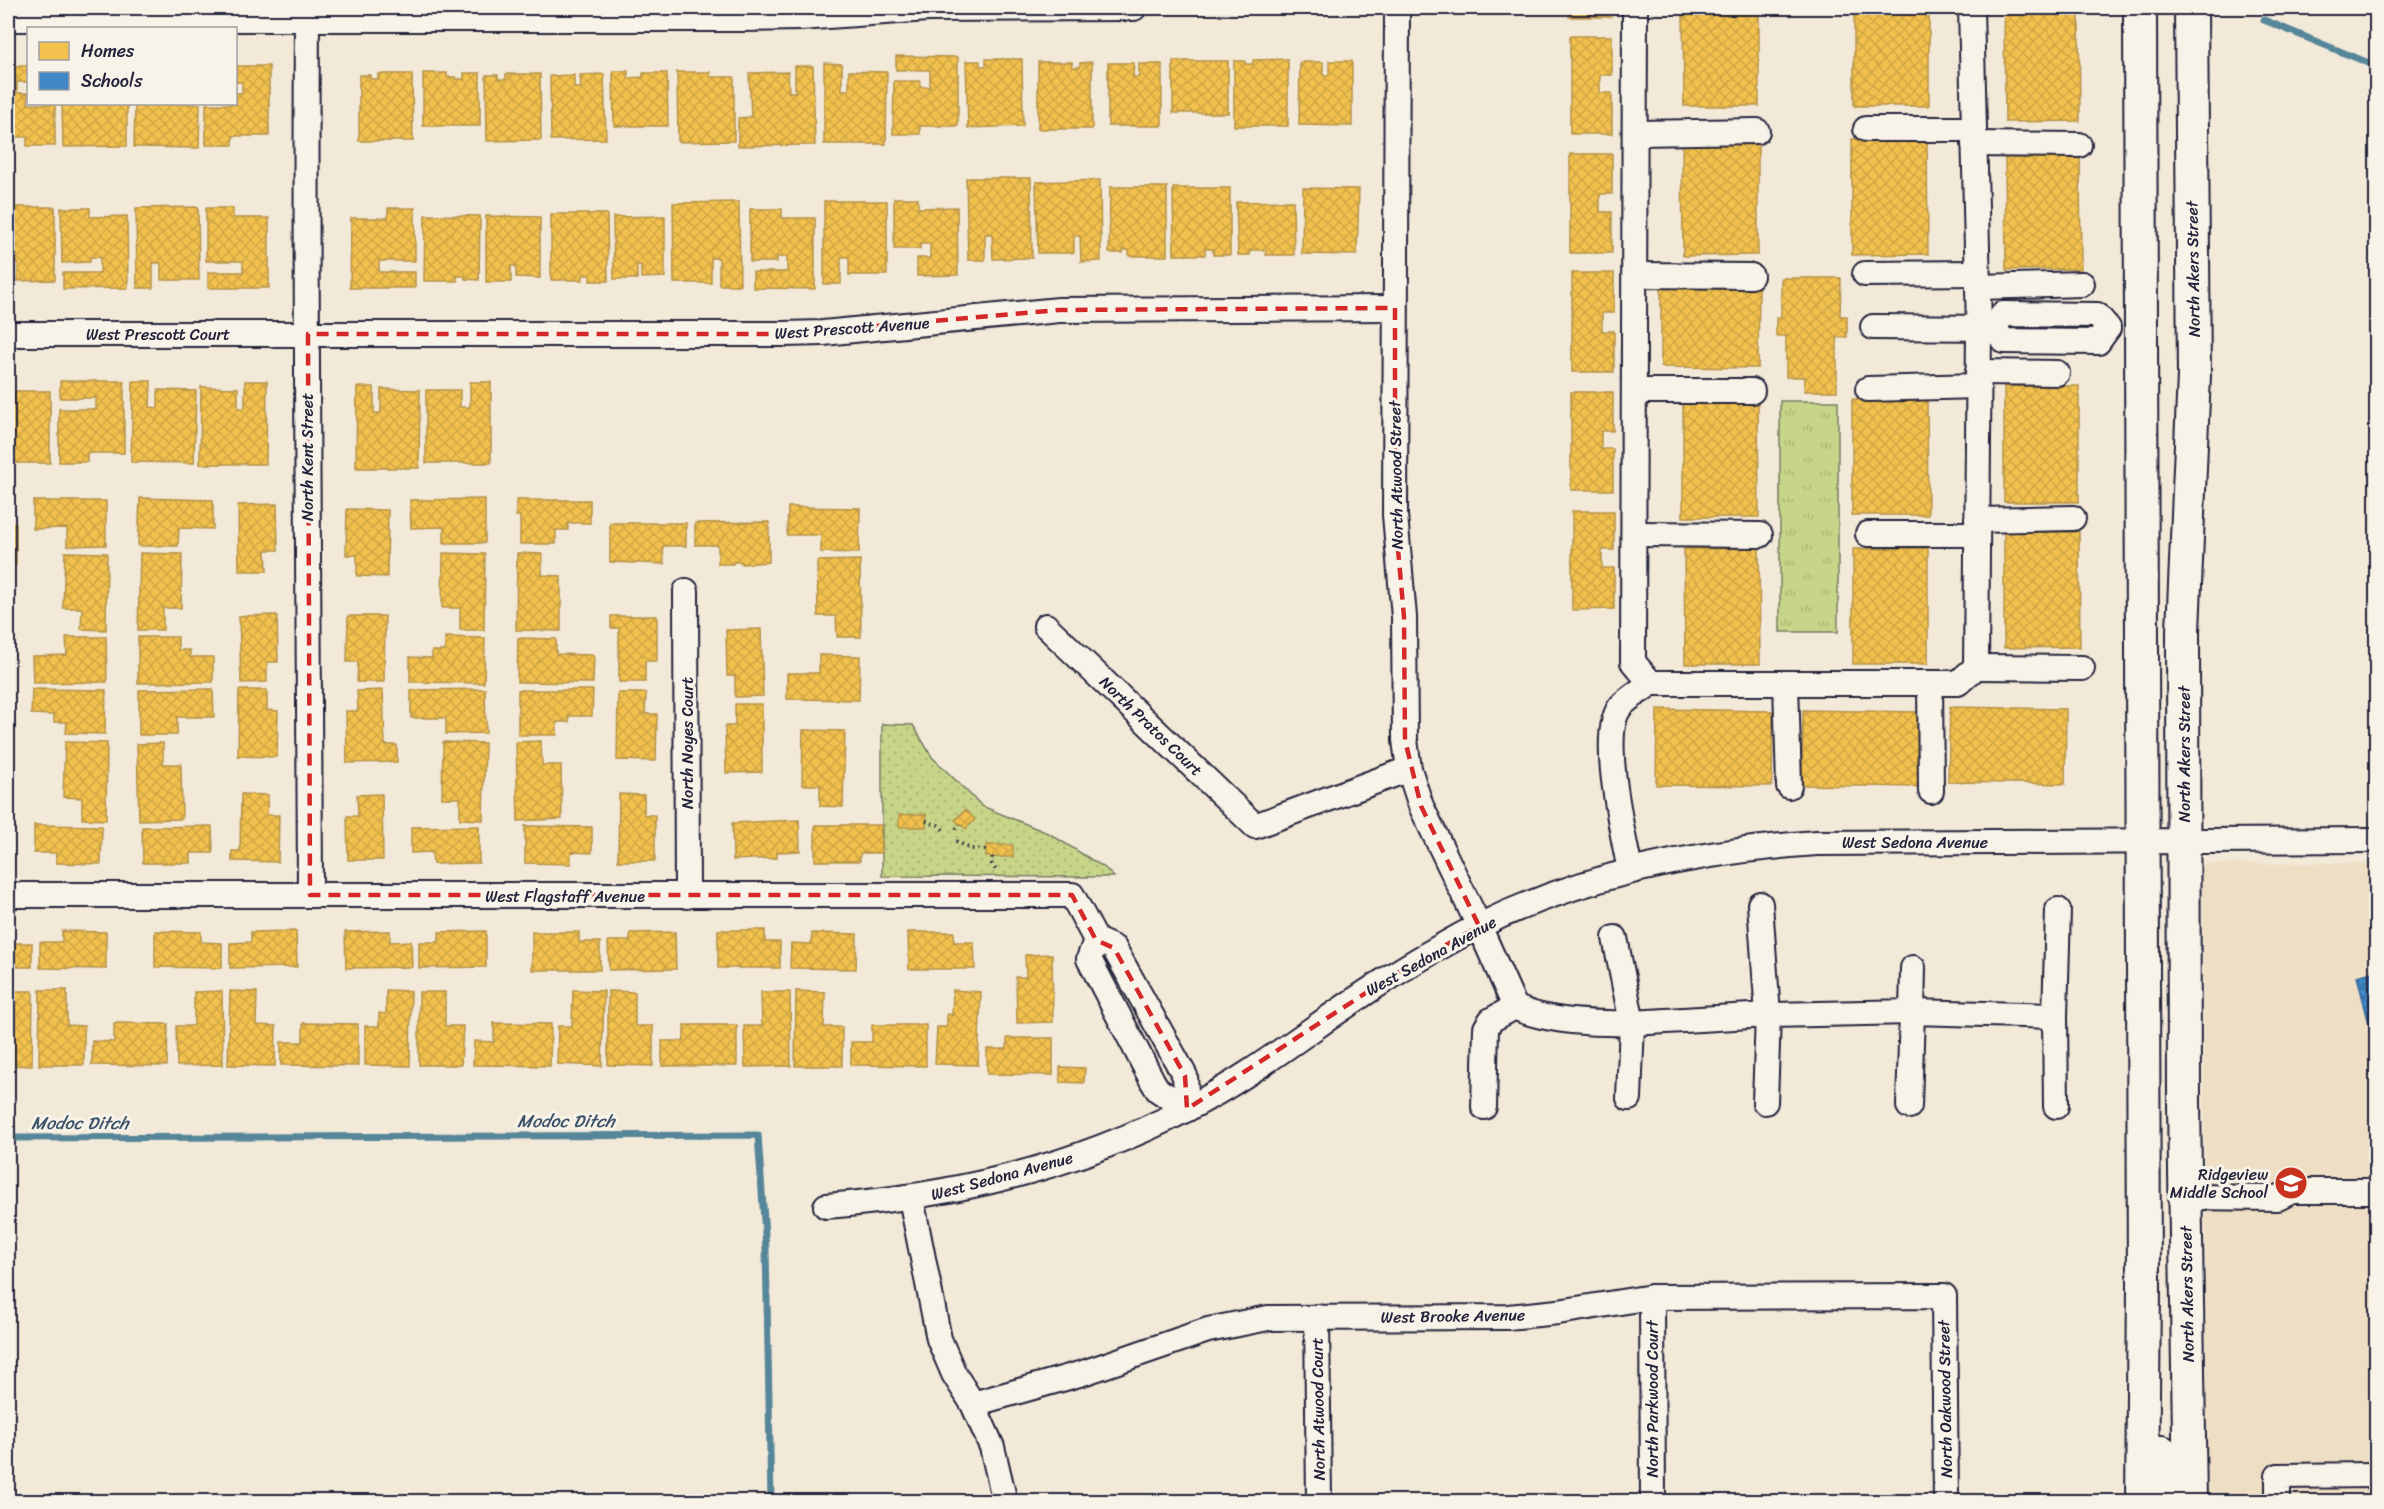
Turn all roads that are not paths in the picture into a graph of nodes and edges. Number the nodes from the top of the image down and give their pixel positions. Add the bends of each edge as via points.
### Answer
1 (928, 8) edge
2 (1134, 8) edge
3 (1396, 8) edge
4 (1635, 8) edge
5 (1971, 8) edge
6 (2140, 8) edge
7 (2191, 8) edge
8 (8, 19) edge
9 (307, 19) junction
10 (1866, 129) dead end
11 (1757, 131) dead end
12 (1636, 132) junction
13 (1974, 137) junction
14 (2079, 145) dead end
15 (1865, 274) dead end
16 (1636, 275) junction
17 (1751, 276) dead end
18 (1978, 280) junction
19 (2082, 284) dead end
20 (1395, 308) junction
21 (2054, 315) junction
22 (1874, 327) dead end
23 (2141, 327) junction
24 (1986, 328) junction
25 (2108, 328) junction
26 (8, 334) edge
27 (308, 334) junction
28 (2054, 342) junction
29 (2057, 373) dead end
30 (1978, 379) junction
31 (1868, 389) dead end
32 (1635, 391) junction
33 (1752, 391) dead end
34 (2073, 518) dead end
35 (1977, 527) junction
36 (1635, 534) junction
37 (1868, 534) dead end
38 (1760, 535) dead end
39 (687, 591) dead end
40 (1046, 626) dead end
41 (1976, 667) junction
42 (2082, 668) dead end
43 (1651, 683) junction
44 (1786, 683) junction
45 (1930, 683) junction
46 (1409, 769) junction
47 (1789, 786) dead end
48 (1931, 791) dead end
49 (2376, 840) edge
50 (2143, 842) junction
51 (2184, 842) junction
52 (1630, 871) junction
53 (8, 895) edge
54 (310, 895) junction
55 (687, 896) junction
56 (1760, 904) dead end
57 (2058, 910) dead end
58 (1479, 926) junction
59 (1615, 938) dead end
60 (1096, 940) junction
61 (1913, 968) dead end
62 (1131, 981) junction
63 (1106, 993) junction
64 (1515, 1006) junction
65 (1911, 1012) junction
66 (1768, 1015) junction
67 (2055, 1016) junction
68 (1632, 1023) junction
69 (1629, 1098) dead end
70 (1765, 1102) dead end
71 (2056, 1106) dead end
72 (1484, 1107) dead end
73 (1909, 1107) dead end
74 (1187, 1109) junction
75 (2376, 1191) edge
76 (2185, 1197) junction
77 (911, 1198) junction
78 (826, 1206) dead end
79 (2144, 1288) junction
80 (1944, 1296) joint
81 (1652, 1297) junction
82 (1317, 1317) junction
83 (973, 1404) junction
84 (2376, 1475) edge
85 (1005, 1502) edge
86 (1319, 1502) edge
87 (1653, 1502) edge
88 (1946, 1502) edge
89 (2142, 1502) edge
90 (2165, 1502) edge
91 (2190, 1502) edge
92 (2278, 1502) edge

1 - 2 street
1 - 9 street via 755,19
3 - 20 street, North Atwood Street
4 - 12 street
5 - 13 street
6 - 23 main road
7 - 51 main road, North Akers Street via 2194,363 2183,631
8 - 9 street
9 - 27 street, North Kent Street
10 - 13 street
11 - 12 street
12 - 16 street
13 - 14 street
13 - 18 street
15 - 18 street
16 - 17 street
16 - 32 street
18 - 19 street
18 - 24 street
20 - 27 street, West Prescott Avenue via 1059,310 784,334
20 - 46 street, North Atwood Street via 1395,515 1404,617 1405,741
21 - 24 street via 2004,314
21 - 25 street via 2097,315
21 - 28 street
22 - 24 street
23 - 25 street
23 - 50 main road
24 - 28 street via 2004,341
24 - 30 street
25 - 28 street via 2098,342
26 - 27 street, West Prescott Court
27 - 54 street, North Kent Street
29 - 30 street
30 - 31 street
30 - 35 street
32 - 33 street
32 - 36 street
34 - 35 street
35 - 37 street
35 - 41 street
36 - 38 street
36 - 43 street via 1634,662
39 - 55 street, North Noyes Court
40 - 46 street, North Pratos Court via 1255,826
41 - 42 street
41 - 45 street via 1958,683
43 - 44 street
43 - 52 street via 1620,707 1611,736 1611,760
44 - 45 street
44 - 47 street
45 - 48 street
46 - 58 street, North Atwood Street via 1421,806
49 - 51 street, West Sedona Avenue
50 - 51 street, West Sedona Avenue
50 - 52 street, West Sedona Avenue via 1817,843 1742,850
50 - 79 main road
51 - 76 main road, North Akers Street
52 - 58 street, West Sedona Avenue via 1546,898
53 - 54 street, West Flagstaff Avenue
54 - 55 street, West Flagstaff Avenue
55 - 60 street, West Flagstaff Avenue via 1072,895
56 - 66 street
57 - 67 street
58 - 64 street, North Atwood Street
58 - 74 street, West Sedona Avenue via 1392,976 1249,1073
59 - 68 street
60 - 62 street, West Flagstaff Avenue via 1114,948
60 - 63 street via 1089,959
61 - 65 street
62 - 63 street
62 - 74 street, West Flagstaff Avenue via 1185,1076
63 - 74 street via 1158,1090
64 - 68 street via 1529,1014 1604,1024
64 - 72 street via 1491,1020 1486,1028
65 - 66 street
65 - 67 street
65 - 73 street
66 - 68 street
66 - 70 street
67 - 71 street
68 - 69 street
74 - 77 street, West Sedona Avenue via 1104,1147 1047,1167
75 - 76 street via 2292,1191 2278,1198
76 - 91 main road, North Akers Street
77 - 78 street, West Sedona Avenue
77 - 83 street via 939,1339
79 - 89 main road
79 - 90 main road via 2158,1336
80 - 81 street, West Brooke Avenue
80 - 88 street, North Oakwood Street
81 - 82 street, West Brooke Avenue via 1508,1317
81 - 87 street, North Parkwood Court
82 - 83 street, West Brooke Avenue via 1268,1318 1208,1330 1083,1373
82 - 86 street, North Atwood Court
83 - 85 street via 992,1447
84 - 92 street via 2278,1476

